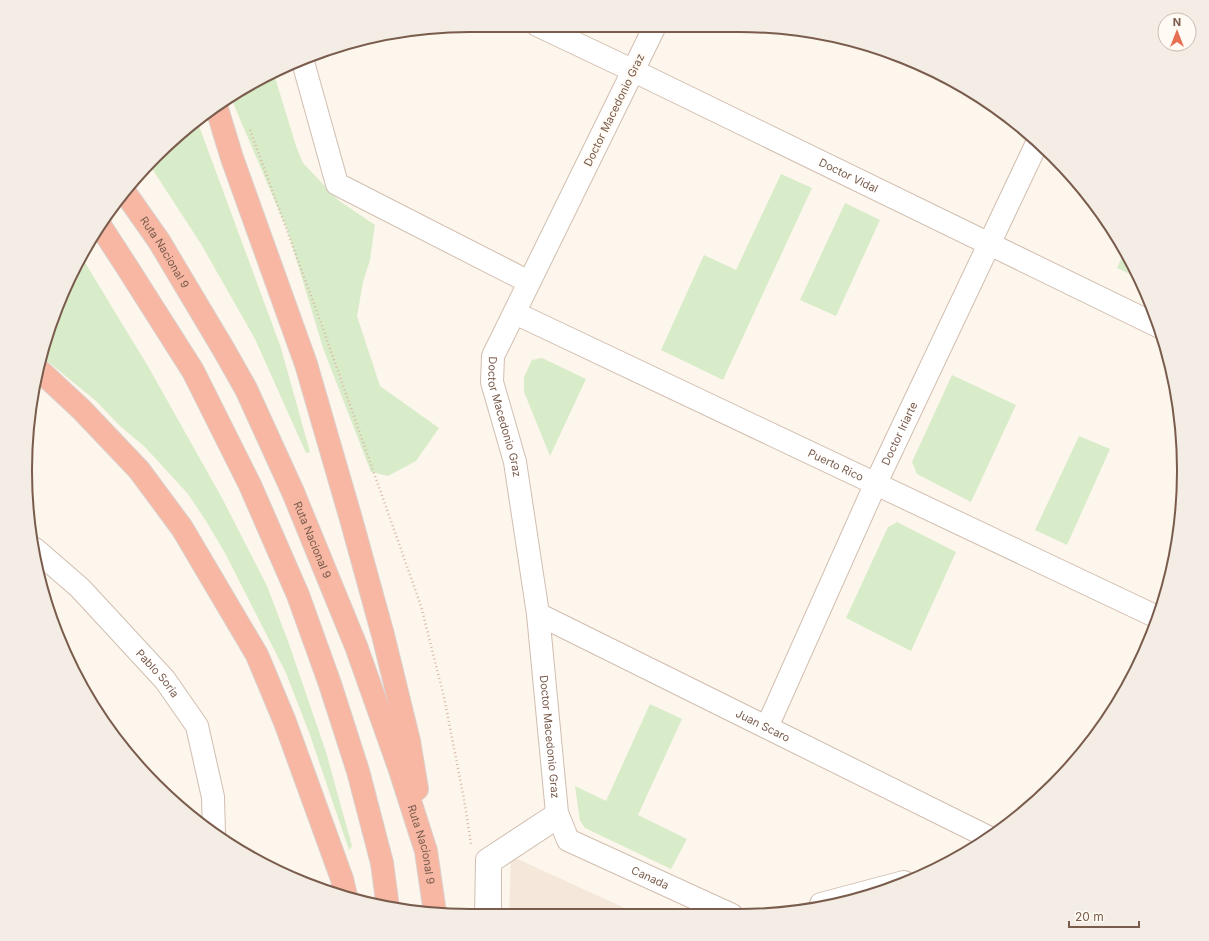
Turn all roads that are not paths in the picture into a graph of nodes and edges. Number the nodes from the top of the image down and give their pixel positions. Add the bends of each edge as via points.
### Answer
1 (552, 32) edge
2 (653, 32) edge
3 (304, 65) edge
4 (634, 71) junction
5 (217, 113) edge
6 (1035, 147) edge
7 (128, 197) edge
8 (104, 231) edge
9 (990, 244) junction
10 (529, 282) junction
11 (515, 313) junction
12 (1151, 323) edge
13 (43, 374) edge
14 (875, 485) junction
15 (40, 553) edge
16 (538, 614) junction
17 (1153, 615) edge
18 (767, 728) junction
19 (214, 825) edge
20 (983, 834) edge
21 (568, 840) joint
22 (426, 851) junction
23 (345, 890) edge
24 (387, 901) edge
25 (434, 907) edge
26 (486, 909) edge
27 (490, 909) edge
28 (719, 909) edge

1 - 4 street, Doctor Vidal
2 - 4 street, Doctor Macedonio Graz
3 - 10 street via 337,184
4 - 9 street, Doctor Vidal
4 - 10 street, Doctor Macedonio Graz
5 - 22 highway via 306,364 384,635 409,741
6 - 9 street, Doctor Iriarte
7 - 22 highway, Ruta Nacional 9 via 159,241 224,350 255,408 318,551 356,646
8 - 24 highway via 193,371 250,485 298,595 358,771 382,863
9 - 12 street, Doctor Vidal
9 - 14 street, Doctor Iriarte
10 - 11 street, Doctor Macedonio Graz
11 - 14 street, Puerto Rico
11 - 16 street, Doctor Macedonio Graz via 493,356 492,382 515,462
13 - 23 highway via 139,470 186,534 257,655 285,722
14 - 17 street, Puerto Rico
14 - 18 street, Doctor Iriarte
15 - 19 street, Pablo Soria via 80,588 166,680 197,726 213,797
16 - 18 street, Juan Scaro
16 - 21 street, Doctor Macedonio Graz via 557,813
18 - 20 street, Juan Scaro
21 - 28 street, Canada
22 - 25 highway, Ruta Nacional 9
26 - 27 street via 487,860 554,816 555,819 490,862

